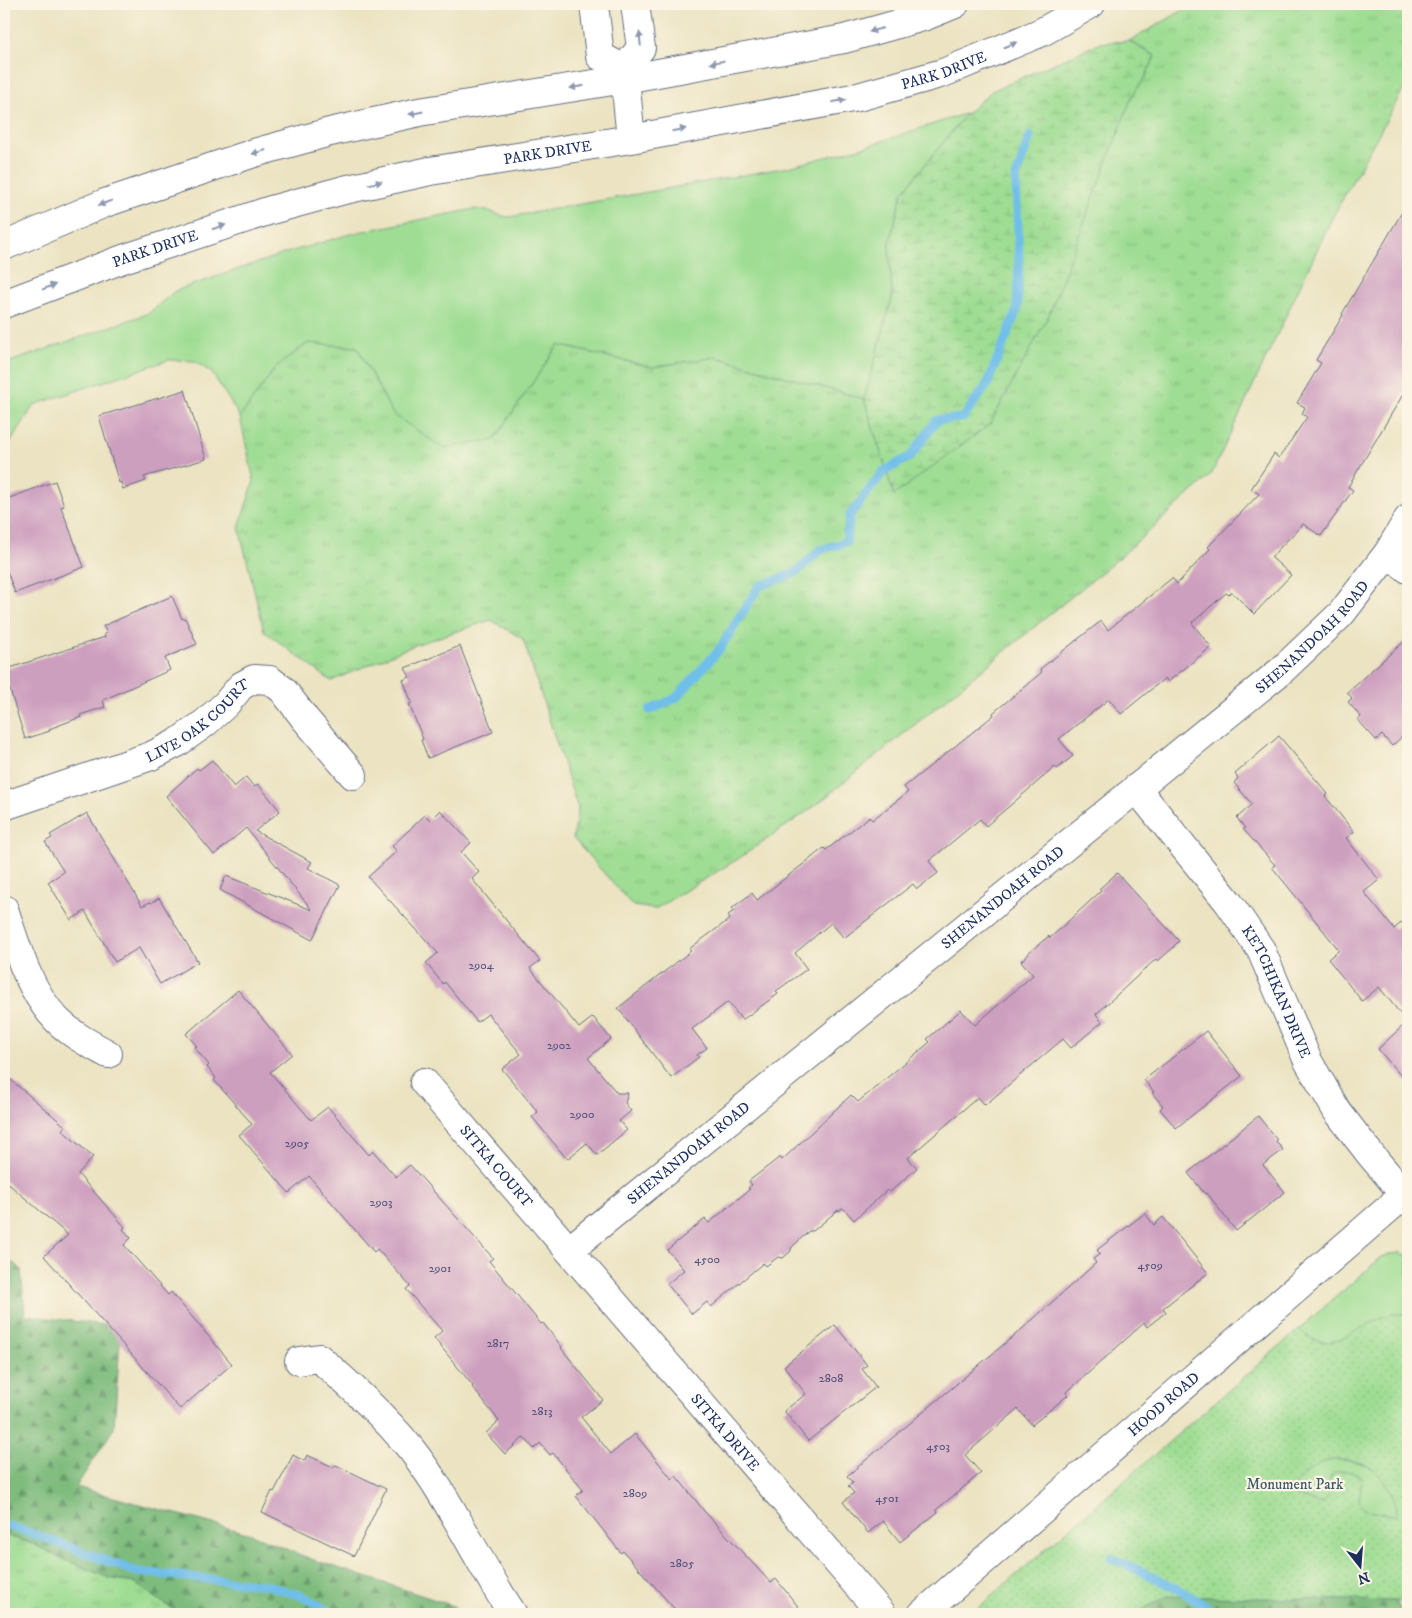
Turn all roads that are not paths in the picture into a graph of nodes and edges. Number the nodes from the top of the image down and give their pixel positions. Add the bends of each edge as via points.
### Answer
1 (594, 4) edge
2 (635, 4) edge
3 (955, 4) edge
4 (1091, 4) edge
5 (625, 74) junction
6 (632, 139) junction
7 (4, 246) edge
8 (4, 304) edge
9 (1408, 519) edge
10 (1398, 561) edge
11 (353, 775) dead end
12 (1136, 788) junction
13 (4, 806) edge
14 (4, 909) edge
15 (108, 1054) dead end
16 (424, 1082) dead end
17 (1406, 1197) edge
18 (569, 1250) junction
19 (299, 1361) dead end
20 (513, 1614) edge
21 (882, 1614) edge
22 (922, 1614) edge

1 - 5 street via 600,56
5 -> 2 street via 641,48
3 -> 5 street via 923,17 844,39
6 -> 4 street, PARK DRIVE via 858,97 943,73 1042,32
5 - 6 street
5 -> 7 street via 420,112 254,153 105,203
8 -> 6 street, PARK DRIVE via 132,256 271,210 344,190 430,171
9 - 10 street, SHENANDOAH ROAD
10 - 12 street, SHENANDOAH ROAD via 1282,670
11 - 13 street, LIVE OAK COURT via 283,690 270,680 254,679 241,686 226,704 177,743 151,756
12 - 17 street, KETCHIKAN DRIVE via 1229,903 1261,950 1308,1061 1337,1111
12 - 18 street, SHENANDOAH ROAD
14 - 15 street via 36,991 57,1019 81,1039
16 - 18 street, SITKA COURT
17 - 22 street, HOOD ROAD
18 - 21 street, SITKA DRIVE
19 - 20 street via 319,1358 355,1390 412,1450

